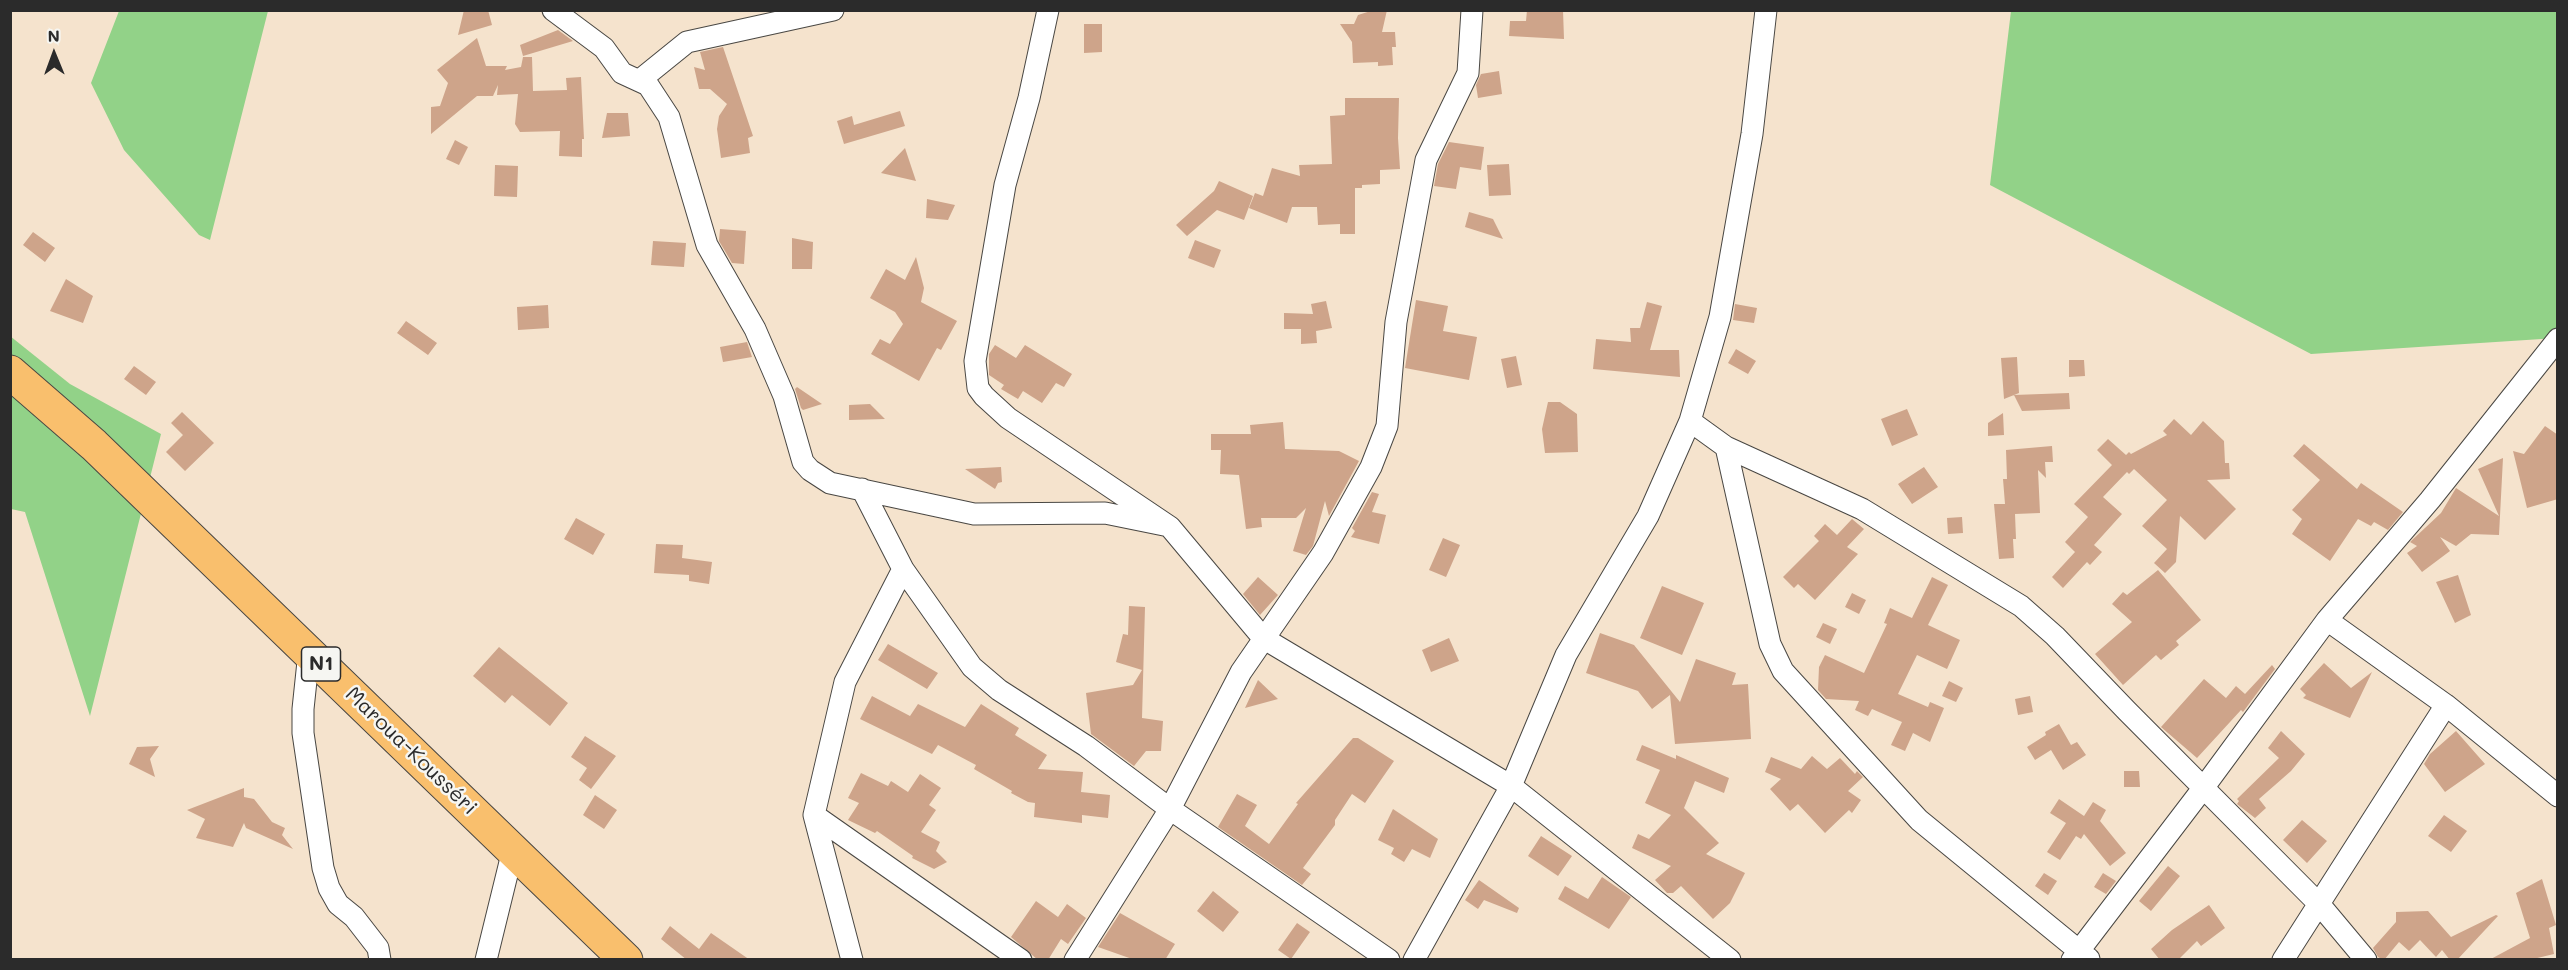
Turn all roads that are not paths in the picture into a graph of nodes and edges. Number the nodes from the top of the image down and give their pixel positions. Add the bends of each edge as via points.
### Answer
1 (553, 10) edge
2 (833, 10) edge
3 (1048, 10) edge
4 (1472, 10) edge
5 (1766, 10) edge
6 (640, 80) junction
7 (2558, 339) edge
8 (10, 372) edge
9 (1690, 421) junction
10 (1726, 447) junction
11 (862, 489) junction
12 (1170, 527) junction
13 (903, 569) junction
14 (2326, 621) junction
15 (1263, 638) junction
16 (309, 652) junction
17 (2446, 705) junction
18 (1511, 786) junction
19 (2204, 787) junction
20 (2558, 796) edge
21 (1170, 809) junction
22 (814, 815) junction
23 (513, 850) junction
24 (2320, 905) junction
25 (2080, 956) edge
26 (380, 960) edge
27 (486, 960) edge
28 (626, 960) edge
29 (852, 960) edge
30 (1022, 960) edge
31 (1075, 960) edge
32 (1389, 960) edge
33 (1414, 960) edge
34 (1730, 960) edge
35 (2283, 960) edge
36 (2366, 960) edge

1 - 6 street via 604,48 622,73
2 - 6 street via 687,42
3 - 12 street via 1005,185 975,376 984,396 1008,418
4 - 15 street via 1468,73 1426,160 1396,322 1387,426 1371,468 1323,553
5 - 9 street via 1752,134 1720,317
6 - 11 street via 655,92 669,117 707,245 755,328 784,396 803,462 830,483
7 - 14 street via 2430,500
8 - 16 highway, Maroua-Kousséri / N1 via 94,446
9 - 10 street
9 - 18 street via 1648,516 1566,655
10 - 19 street via 1862,509 2020,606 2055,636
10 - 25 street via 1770,644 1783,671 1919,820
11 - 12 street via 974,514 1105,513
11 - 13 street
12 - 15 street
13 - 21 street via 972,668
13 - 22 street via 844,682
14 - 17 street
14 - 19 street
15 - 18 street
15 - 21 street via 1241,672
16 - 23 highway, Maroua-Kousséri / N1
16 - 26 street via 303,733 322,868 334,896 378,948
17 - 20 street
17 - 24 street
18 - 33 street
18 - 34 street
19 - 24 street
19 - 25 street
21 - 31 street
21 - 32 street
22 - 29 street
22 - 30 street
23 - 27 street
23 - 28 highway, Maroua-Kousséri / N1
24 - 35 street
24 - 36 street

